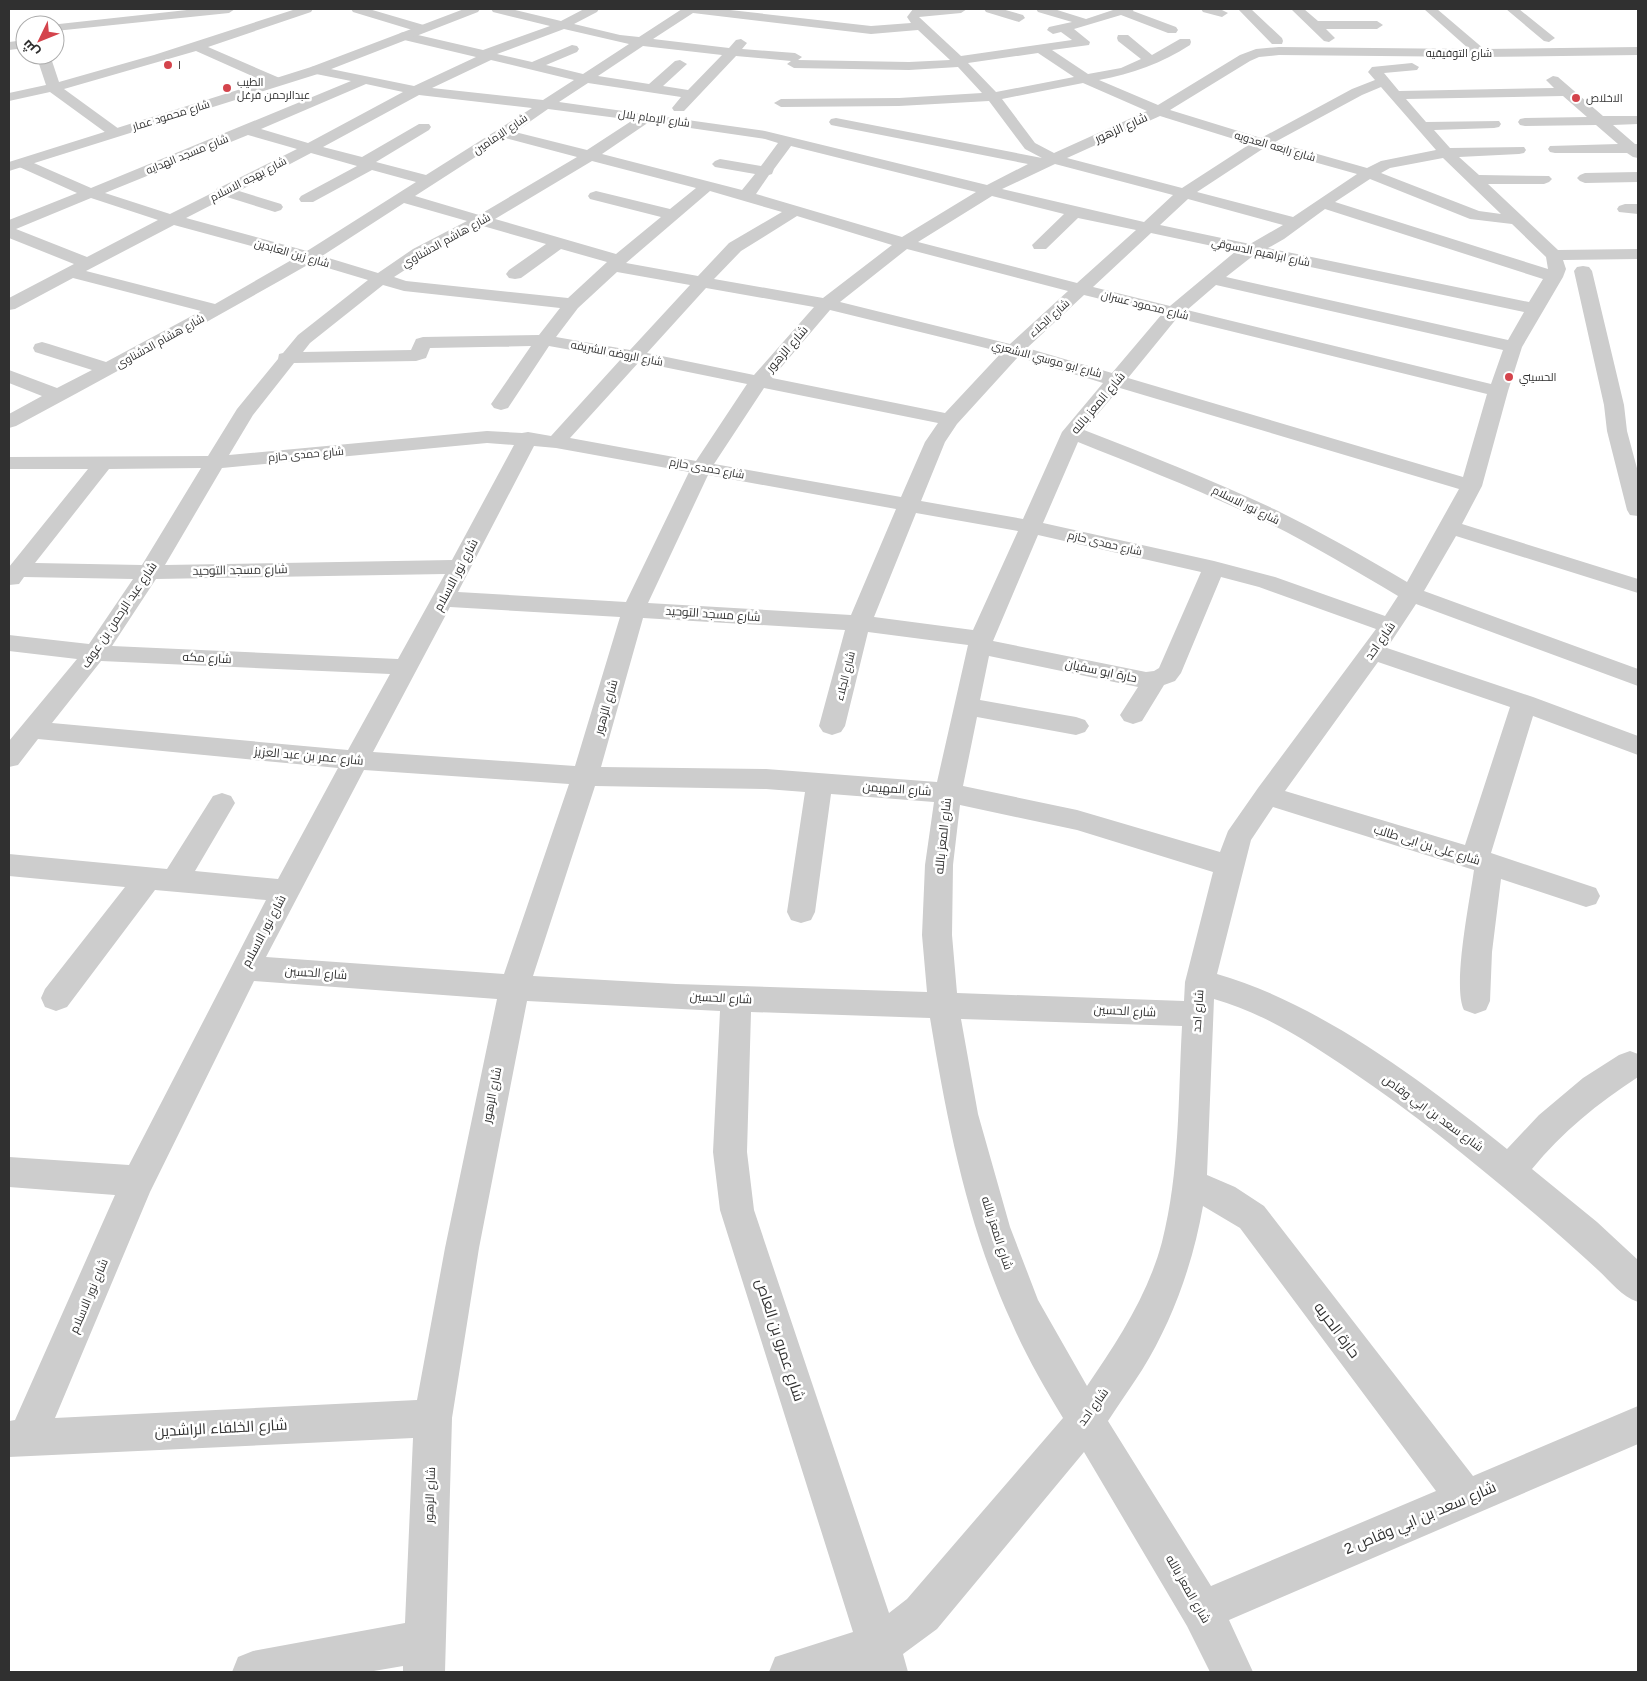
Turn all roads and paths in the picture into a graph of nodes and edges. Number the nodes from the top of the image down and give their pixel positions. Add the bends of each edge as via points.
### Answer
1 (230, 9) edge
2 (307, 9) edge
3 (357, 9) edge
4 (474, 9) edge
5 (498, 9) edge
6 (592, 9) edge
7 (691, 9) edge
8 (780, 9) edge
9 (960, 9) edge
10 (990, 9) edge
11 (1042, 9) edge
12 (1208, 9) edge
13 (1244, 9) edge
14 (1297, 9) edge
15 (1430, 9) edge
16 (1512, 9) edge
17 (1125, 10) edge
18 (191, 11) edge
19 (917, 11) edge
20 (1222, 13) dead end
21 (1366, 14) dead end
22 (768, 18) junction
23 (1019, 18) dead end
24 (813, 23) junction
25 (1086, 23) junction
26 (563, 25) junction
27 (1315, 25) junction
28 (65, 26) edge
29 (611, 26) dead end
30 (922, 26) junction
31 (423, 28) junction
32 (1063, 28) junction
33 (1172, 30) dead end
34 (1036, 33) dead end
35 (597, 34) junction
36 (405, 36) junction
37 (1123, 38) dead end
38 (1549, 38) dead end
39 (1332, 40) dead end
40 (641, 42) junction
41 (1185, 42) dead end
42 (1278, 46) junction
43 (198, 47) junction
44 (572, 49) dead end
45 (1041, 49) junction
46 (1638, 51) edge
47 (730, 52) junction
48 (1522, 53) junction
49 (1481, 54) junction
50 (486, 56) junction
51 (1150, 60) junction
52 (959, 62) junction
53 (1638, 62) edge
54 (680, 64) dead end
55 (46, 65) edge
56 (792, 65) junction
57 (533, 66) junction
58 (1459, 66) dead end
59 (1421, 67) dead end
60 (1538, 67) junction
61 (316, 70) junction
62 (584, 78) junction
63 (365, 80) junction
64 (1087, 80) junction
65 (1462, 80) dead end
66 (277, 82) junction
67 (54, 88) junction
68 (652, 89) junction
69 (1389, 89) junction
70 (414, 90) junction
71 (1566, 92) junction
72 (1475, 94) junction
73 (693, 95) junction
74 (9, 97) edge
75 (993, 97) junction
76 (65, 98) junction
77 (781, 103) junction
78 (46, 104) dead end
79 (546, 104) junction
80 (1160, 111) junction
81 (646, 118) junction
82 (666, 120) junction
83 (1638, 120) edge
84 (1600, 121) junction
85 (836, 122) dead end
86 (1524, 122) dead end
87 (1494, 124) dead end
88 (1421, 126) junction
89 (424, 128) dead end
90 (247, 130) junction
91 (114, 132) junction
92 (503, 133) junction
93 (766, 135) junction
94 (787, 141) junction
95 (1262, 143) junction
96 (308, 148) junction
97 (1555, 149) dead end
98 (1519, 150) dead end
99 (1636, 150) edge
100 (1446, 153) junction
101 (591, 155) junction
102 (1049, 161) junction
103 (367, 164) junction
104 (720, 164) dead end
105 (15, 165) edge
106 (766, 171) junction
107 (1369, 172) junction
108 (1638, 177) edge
109 (1585, 178) dead end
110 (1544, 179) dead end
111 (1474, 180) junction
112 (429, 181) junction
113 (707, 186) junction
114 (987, 191) junction
115 (223, 192) junction
116 (90, 193) junction
117 (1184, 194) junction
118 (596, 196) dead end
119 (746, 196) junction
120 (403, 198) junction
121 (307, 199) dead end
122 (1323, 202) junction
123 (275, 207) dead end
124 (794, 211) junction
125 (1075, 212) junction
126 (674, 215) junction
127 (170, 219) junction
128 (482, 220) junction
129 (1518, 220) junction
130 (1295, 223) junction
131 (9, 226) edge
132 (1145, 228) junction
133 (9, 232) edge
134 (558, 243) junction
135 (904, 243) junction
136 (1040, 245) dead end
137 (1251, 250) junction
138 (1638, 254) edge
139 (309, 257) junction
140 (86, 263) junction
141 (617, 263) junction
142 (1555, 267) junction
143 (70, 272) junction
144 (515, 274) dead end
145 (380, 279) junction
146 (1212, 279) junction
147 (704, 280) junction
148 (1080, 289) junction
149 (572, 304) junction
150 (826, 304) junction
151 (9, 305) edge
152 (1536, 309) junction
153 (217, 310) junction
154 (1350, 310) junction
155 (1173, 312) junction
156 (1332, 335) junction
157 (544, 340) junction
158 (1513, 347) junction
159 (42, 348) dead end
160 (1014, 350) junction
161 (635, 356) junction
162 (286, 358) junction
163 (108, 370) junction
164 (9, 376) edge
165 (1118, 379) junction
166 (758, 382) junction
167 (1498, 391) junction
168 (59, 396) junction
169 (501, 404) dead end
170 (950, 420) junction
171 (9, 422) edge
172 (1072, 432) junction
173 (528, 438) junction
174 (556, 442) junction
175 (104, 462) junction
176 (216, 462) junction
177 (9, 463) edge
178 (702, 467) junction
179 (1471, 486) junction
180 (910, 504) junction
181 (1638, 510) edge
182 (1031, 527) junction
183 (1450, 527) junction
184 (461, 567) junction
185 (1214, 568) junction
186 (150, 572) junction
187 (14, 576) edge
188 (1638, 586) edge
189 (1412, 594) junction
190 (444, 599) junction
191 (634, 609) junction
192 (860, 623) junction
193 (1391, 626) junction
194 (980, 642) junction
195 (9, 643) edge
196 (1373, 652) junction
197 (95, 653) junction
198 (406, 667) junction
199 (1638, 678) edge
200 (1155, 680) junction
201 (1524, 703) junction
202 (966, 706) junction
203 (1133, 715) dead end
204 (832, 726) dead end
205 (1076, 726) dead end
206 (33, 730) junction
207 (1638, 746) edge
208 (9, 758) edge
209 (355, 760) junction
210 (585, 776) junction
211 (819, 784) junction
212 (948, 793) junction
213 (1267, 795) junction
214 (222, 803) dead end
215 (1482, 862) junction
216 (9, 864) edge
217 (1229, 866) junction
218 (162, 879) junction
219 (286, 891) junction
220 (1586, 896) dead end
221 (801, 912) dead end
222 (245, 968) junction
223 (1200, 982) junction
224 (514, 988) junction
225 (56, 998) dead end
226 (736, 999) junction
227 (1475, 1001) dead end
228 (943, 1006) junction
229 (1197, 1014) junction
230 (1630, 1065) dead end
231 (1510, 1171) junction
232 (9, 1172) edge
233 (139, 1182) junction
234 (1190, 1186) junction
235 (1638, 1285) edge
236 (433, 1418) junction
237 (1086, 1420) junction
238 (1638, 1425) edge
239 (18, 1438) edge
240 (1466, 1499) junction
241 (1202, 1611) junction
242 (424, 1657) edge
243 (883, 1659) edge
244 (253, 1672) edge
245 (790, 1672) edge
246 (1232, 1672) edge

1 - 18 street
2 - 43 street
3 - 31 street
4 - 31 street, شارع محمود عمار
5 - 26 street
6 - 26 street, شارع بهجه الاسلام
7 - 22 street
7 - 40 street, شارع الإمامين
8 - 22 street
9 - 19 street via 933,13
10 - 23 street
11 - 25 street
12 - 20 street
13 - 42 street
14 - 27 street
15 - 49 street
16 - 38 street
17 - 25 street
17 - 33 street
18 - 28 street
19 - 30 street via 914,19
21 - 27 street via 1381,28
22 - 24 street
22 - 47 street
24 - 30 street via 855,32
24 - 56 street
25 - 32 street
26 - 35 street
26 - 50 street, شارع بهجه الاسلام
27 - 39 street
29 - 35 street
30 - 52 street
31 - 36 street, شارع محمود عمار
32 - 34 street
32 - 45 street via 1084,42
35 - 40 street
36 - 50 street
36 - 61 street, شارع محمود عمار
37 - 51 street
40 - 47 street
40 - 62 street, شارع الإمامين
41 - 51 street
42 - 49 street, شارع التوفيقيه
42 - 80 street, شارع الزهور via 1245,58
43 - 66 street
43 - 67 street
44 - 57 street
45 - 52 street
45 - 64 street, شارع رابعه العدويه
46 - 48 street, شارع التوفيقيه
47 - 56 street
47 - 73 street
48 - 49 street, شارع التوفيقيه
48 - 60 street
50 - 57 street
50 - 70 street, شارع بهجه الاسلام
51 - 64 street via 1125,71
52 - 56 street via 902,66
52 - 75 street
53 - 60 street, شارع التوفيقيه
54 - 68 street
55 - 67 street
56 - 77 street
57 - 62 street
58 - 60 street, شارع التوفيقيه
59 - 69 street, شارع التوفيقيه via 1377,70 1375,72
60 - 71 street
61 - 63 street, شارع الإمام بلال
61 - 66 street, شارع محمود عمار
62 - 68 street
62 - 79 street, شارع الإمامين
63 - 70 street, شارع الإمام بلال
63 - 90 street, شارع مسجد الهدايه
64 - 75 street
64 - 80 street, شارع رابعه العدويه
65 - 72 street
66 - 91 street, شارع محمود عمار
67 - 74 street
67 - 76 street
68 - 73 street
69 - 72 street
69 - 88 street
69 - 95 street, شارع الجلاء via 1357,92
70 - 79 street, شارع الإمام بلال
70 - 96 street, شارع بهجه الاسلام
71 - 72 street
71 - 84 street
73 - 82 street
75 - 77 street
75 - 102 street via 1030,146
76 - 78 street
76 - 91 street
77 - 93 street
79 - 81 street, شارع الإمام بلال
79 - 92 street, شارع الإمامين
80 - 95 street, شارع رابعه العدويه
80 - 102 street, شارع الزهور
81 - 82 street, شارع الإمام بلال
81 - 101 street, شارع هاشم الدشناوي
82 - 93 street, شارع الإمام بلال
83 - 84 street
84 - 86 street
84 - 99 street
85 - 102 street
87 - 88 street
88 - 100 street
89 - 103 street
90 - 96 street
90 - 116 street, شارع مسجد الهدايه
91 - 105 street, شارع محمود عمار
92 - 101 street, شارع محمود عسران
92 - 112 street, شارع الإمامين
93 - 94 street, شارع الإمام بلال
94 - 106 street
94 - 114 street, شارع الإمام بلال
95 - 107 street, شارع رابعه العدويه
95 - 117 street, شارع الجلاء
96 - 103 street
96 - 115 street, شارع بهجه الاسلام
97 - 99 street
98 - 100 street, شارع المعز بالله
100 - 107 street, شارع المعز بالله via 1386,164
100 - 111 street
101 - 113 street, شارع محمود عسران
101 - 128 street, شارع هاشم الدشناوي
102 - 114 street, شارع الزهور
102 - 117 street
103 - 112 street
103 - 121 street
104 - 106 street
105 - 116 street, شارع زين العابدين
106 - 119 street
107 - 122 street, شارع المعز بالله
107 - 129 street, شارع رابعه العدويه via 1476,216
108 - 109 street
110 - 111 street
111 - 129 street
112 - 120 street, شارع الإمامين
113 - 119 street, شارع محمود عسران
113 - 126 street
114 - 125 street, شارع ابراهيم الدسوقي
114 - 135 street, شارع الزهور
115 - 123 street
115 - 127 street, شارع بهجه الاسلام
116 - 127 street, شارع زين العابدين
116 - 131 street, شارع مسجد الهدايه
117 - 130 street
117 - 132 street, شارع الجلاء
118 - 126 street
119 - 124 street, شارع محمود عسران
120 - 128 street, شارع ابو موسي الاشعري
120 - 139 street, شارع الإمامين
122 - 130 street, شارع المعز بالله
122 - 142 street
124 - 135 street, شارع محمود عسران
124 - 147 street via 735,247
125 - 132 street, شارع ابراهيم الدسوقي
125 - 136 street
126 - 141 street
127 - 139 street, شارع زين العابدين
127 - 140 street, شارع بهجه الاسلام
128 - 134 street, شارع ابو موسي الاشعري
128 - 145 street, شارع هاشم الدشناوي
129 - 142 street
130 - 137 street, شارع المعز بالله
132 - 137 street, شارع ابراهيم الدسوقي
132 - 148 street, شارع الجلاء
133 - 140 street
134 - 141 street, شارع ابو موسي الاشعري
134 - 144 street
135 - 148 street, شارع محمود عسران
135 - 150 street, شارع الزهور
137 - 146 street, شارع المعز بالله
137 - 152 street, شارع ابراهيم الدسوقي
138 - 142 street
139 - 145 street, شارع زين العابدين
139 - 153 street, شارع هشام الدشناوى
140 - 143 street, شارع بهجه الاسلام
141 - 147 street, شارع ابو موسي الاشعري
141 - 149 street
142 - 152 street, شارع احد
142 - 181 street via 1590,271 1617,431
143 - 151 street, شارع بهجه الاسلام
143 - 153 street
145 - 149 street, شارع زين العابدين via 421,289
145 - 162 street, شارع هاشم الدشناوي via 304,339
146 - 154 street
146 - 155 street, شارع المعز بالله
147 - 150 street, شارع ابو موسي الاشعري
147 - 161 street
148 - 155 street, شارع محمود عسران
148 - 160 street, شارع الجلاء
149 - 157 street
150 - 160 street, شارع ابو موسي الاشعري
150 - 166 street, شارع الزهور
152 - 158 street, شارع احد
153 - 163 street, شارع هشام الدشناوى
154 - 156 street
154 - 158 street
155 - 156 street, شارع محمود عسران
155 - 165 street, شارع المعز بالله
156 - 167 street, شارع محمود عسران
157 - 161 street, شارع الروضه الشريفه
157 - 162 street, شارع الروضه الشريفه via 423,343 416,355
157 - 169 street
158 - 167 street, شارع احد
159 - 163 street
160 - 165 street, شارع ابو موسي الاشعري
160 - 170 street, شارع الجلاء
161 - 166 street, شارع الروضه الشريفه
161 - 174 street
162 - 176 street, شارع هاشم الدشناوي via 244,413
163 - 168 street, شارع هشام الدشناوى
164 - 168 street
165 - 172 street, شارع المعز بالله
165 - 179 street, شارع ابو موسي الاشعري
166 - 170 street, شارع الروضه الشريفه
166 - 178 street, شارع الزهور
167 - 179 street, شارع احد
168 - 171 street, شارع هشام الدشناوى
170 - 180 street, شارع الجلاء via 935,442
172 - 182 street, شارع المعز بالله
172 - 189 street, شارع نور الاسلام via 1267,514
173 - 174 street, شارع حمدى حازم
173 - 176 street, شارع حمدى حازم via 487,437
173 - 184 street, شارع نور الاسلام
174 - 178 street, شارع حمدى حازم
175 - 176 street, شارع حمدى حازم
175 - 177 street, شارع حمدى حازم
175 - 187 street
176 - 186 street, شارع عبد الرحمن بن عوف
178 - 180 street, شارع حمدى حازم
178 - 191 street, شارع الزهور
179 - 183 street, شارع احد
180 - 182 street, شارع حمدى حازم
180 - 192 street, شارع الجلاء
182 - 185 street, شارع حمدى حازم
182 - 194 street, شارع المعز بالله
183 - 188 street
183 - 189 street, شارع احد
184 - 186 street, شارع مسجد التوحيد
184 - 190 street, شارع نور الاسلام
185 - 193 street, شارع حمدى حازم via 1267,582
185 - 200 street, حارة ابو سفيان via 1168,673
186 - 187 street, شارع مسجد التوحيد
186 - 197 street, شارع عبد الرحمن بن عوف
189 - 193 street, شارع احد
189 - 199 street, شارع نور الاسلام
190 - 191 street, شارع مسجد التوحيد
190 - 198 street, شارع نور الاسلام
191 - 192 street, شارع مسجد التوحيد
191 - 210 street, شارع الزهور
192 - 194 street, شارع مسجد التوحيد
192 - 204 street, شارع الجلاء
193 - 196 street, شارع احد
194 - 200 street, حارة ابو سفيان
194 - 202 street, شارع المعز بالله
195 - 197 street, شارع مكه
196 - 201 street
196 - 213 street, شارع احد
197 - 198 street, شارع مكه
197 - 206 street, شارع عبد الرحمن بن عوف
198 - 209 street, شارع نور الاسلام
200 - 203 street
201 - 207 street
201 - 215 street
202 - 205 street
202 - 212 street, شارع المعز بالله
206 - 208 street, شارع عبد الرحمن بن عوف
206 - 209 street, شارع عمر بن عبد العزيز
209 - 210 street, شارع عمر بن عبد العزيز
209 - 219 street, شارع نور الاسلام
210 - 211 street, شارع المهيمن
210 - 224 street, شارع الزهور
211 - 212 street, شارع المهيمن
211 - 221 street
212 - 217 street, شارع المهيمن via 1077,820
212 - 228 street, شارع المعز بالله via 938,874
213 - 215 street, شارع على بن ابى طالب
213 - 217 street, شارع احد via 1238,838
214 - 218 street
215 - 220 street, شارع على بن ابى طالب
215 - 227 street
216 - 218 street
217 - 223 street, شارع احد
218 - 219 street
218 - 225 street
219 - 222 street, شارع نور الاسلام
222 - 224 street, شارع الحسين
222 - 233 street, شارع نور الاسلام
223 - 229 street, شارع احد
223 - 231 street, شارع سعد بن ابي وقاص via 1256,1000 1322,1034 1438,1114
224 - 226 street, شارع الحسين
224 - 236 street, شارع الزهور via 462,1248
226 - 228 street, شارع الحسين
226 - 243 street, شارع عمرو بن العاص via 730,1152 737,1210
228 - 229 street, شارع الحسين
228 - 237 street, شارع المعز بالله via 962,1114 993,1227 1024,1310
229 - 234 street, شارع احد
230 - 231 street via 1565,1111
231 - 235 street, شارع سعد بن ابي وقاص via 1611,1256
232 - 233 street
233 - 239 street, شارع نور الاسلام
234 - 237 street, شارع احد via 1179,1243 1159,1300 1130,1355
234 - 240 street, حارة الحريه via 1233,1202 1252,1217
236 - 239 street, شارع الخلفاء الراشدين
236 - 242 street, شارع الزهور
237 - 241 street, شارع المعز بالله
237 - 243 street, شارع احد
238 - 240 street, شارع سعد بن ابي وقاص 2
240 - 241 street, شارع سعد بن ابي وقاص 2
241 - 246 street, شارع المعز بالله
242 - 244 street
243 - 245 street, شارع احد

